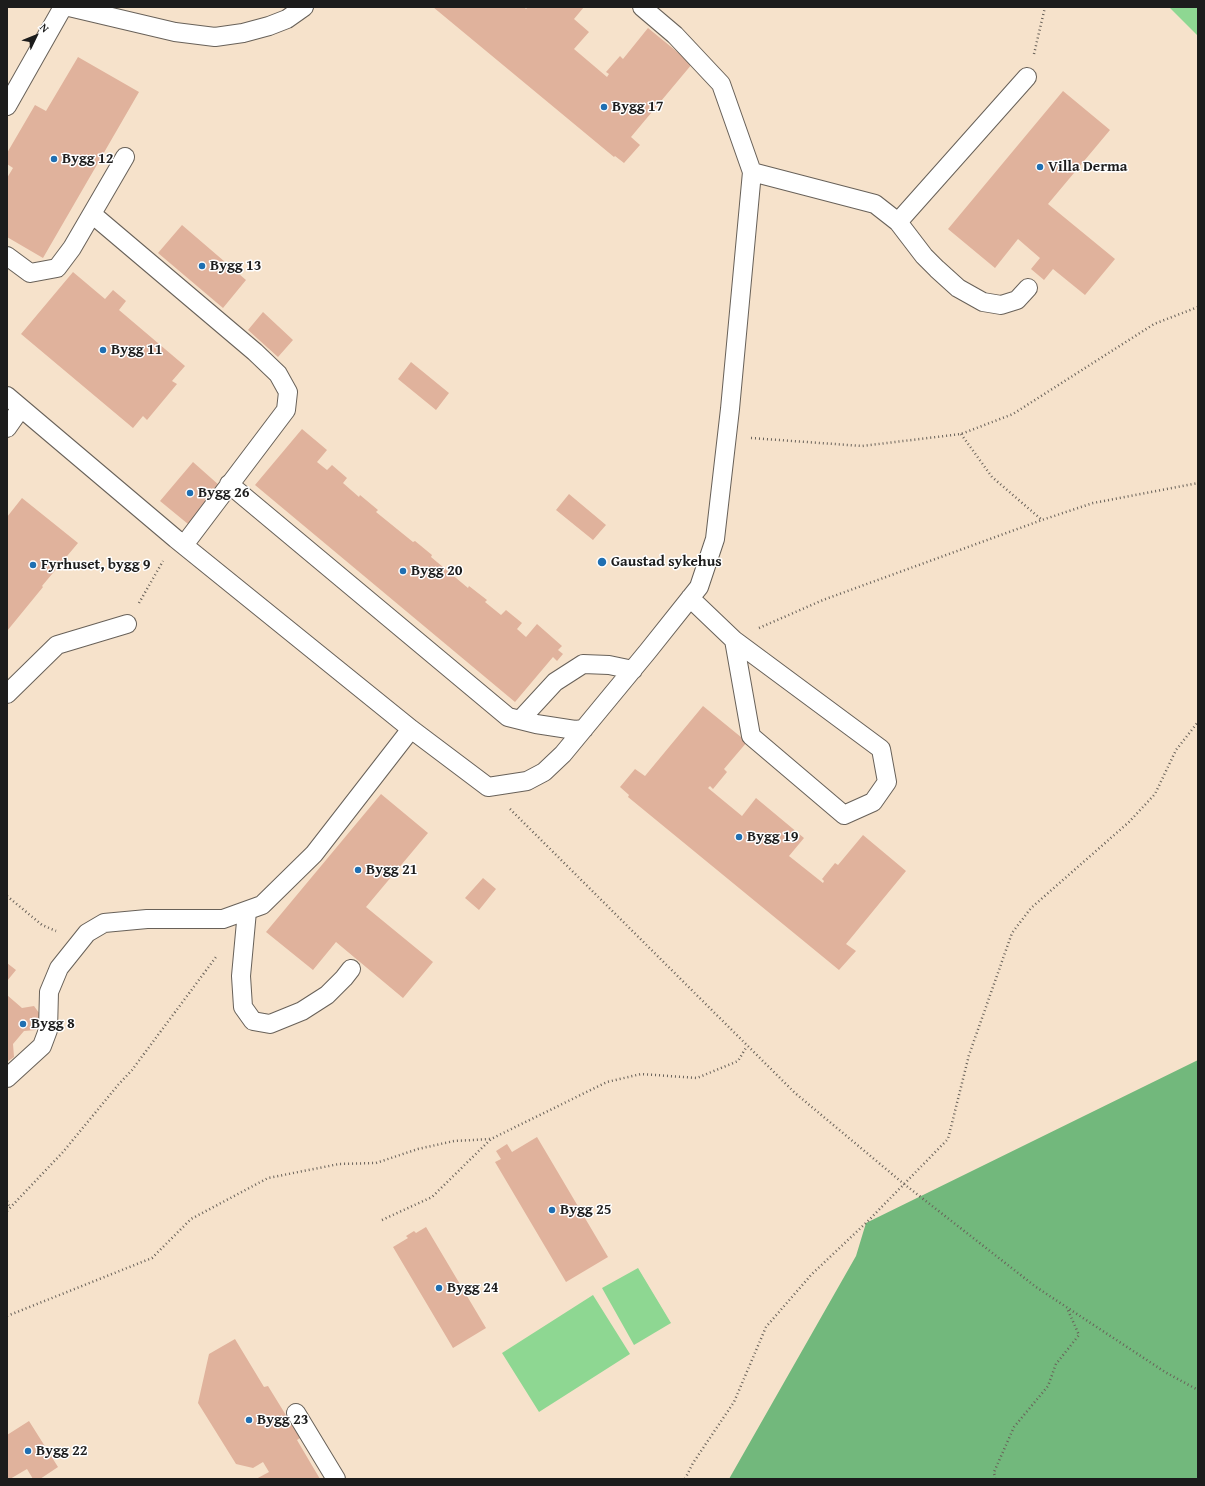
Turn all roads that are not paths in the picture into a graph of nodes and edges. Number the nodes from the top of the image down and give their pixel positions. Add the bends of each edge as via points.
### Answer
1 (64, 7) edge
2 (69, 7) edge
3 (304, 7) edge
4 (642, 7) edge
5 (1027, 78) road end
6 (7, 106) edge
7 (125, 157) dead end
8 (752, 172) junction
9 (92, 214) junction
10 (898, 222) junction
11 (7, 256) edge
12 (1028, 288) dead end
13 (7, 396) edge
14 (21, 408) junction
15 (7, 428) edge
16 (229, 484) junction
17 (180, 542) junction
18 (690, 598) junction
19 (127, 624) road end
20 (734, 640) junction
21 (633, 670) junction
22 (7, 694) edge
23 (520, 720) junction
24 (411, 729) junction
25 (584, 729) junction
26 (247, 911) junction
27 (351, 969) dead end
28 (7, 1078) edge
29 (296, 1413) dead end
30 (336, 1479) edge

1 - 6 lane
2 - 3 lane via 175,32 215,37 269,26 287,19
4 - 8 lane via 675,35 721,84
5 - 10 lane
7 - 9 lane
8 - 10 lane via 875,204
8 - 18 lane via 715,539 699,587
9 - 11 lane via 72,248 56,268 30,273
9 - 16 lane via 255,352 278,374 288,392 286,410
10 - 12 lane via 937,269 958,288 983,302 1001,305 1017,300
13 - 14 lane
14 - 15 lane
14 - 17 lane
16 - 17 lane
16 - 23 lane via 508,717
17 - 24 lane
18 - 20 lane
18 - 21 lane
19 - 22 lane via 57,645
20 - 20 lane via 881,749 887,782 873,802 844,815 751,736
21 - 23 lane via 583,664 555,682
21 - 25 lane
23 - 25 lane via 575,730
24 - 25 lane via 488,787 527,781 544,772
24 - 26 lane via 314,854 262,905
26 - 27 lane via 241,976 243,1007 253,1021 270,1024 302,1011 327,995
26 - 28 lane via 223,919 147,919 104,923 87,933 59,968 49,992 48,1030 42,1046
29 - 30 lane

